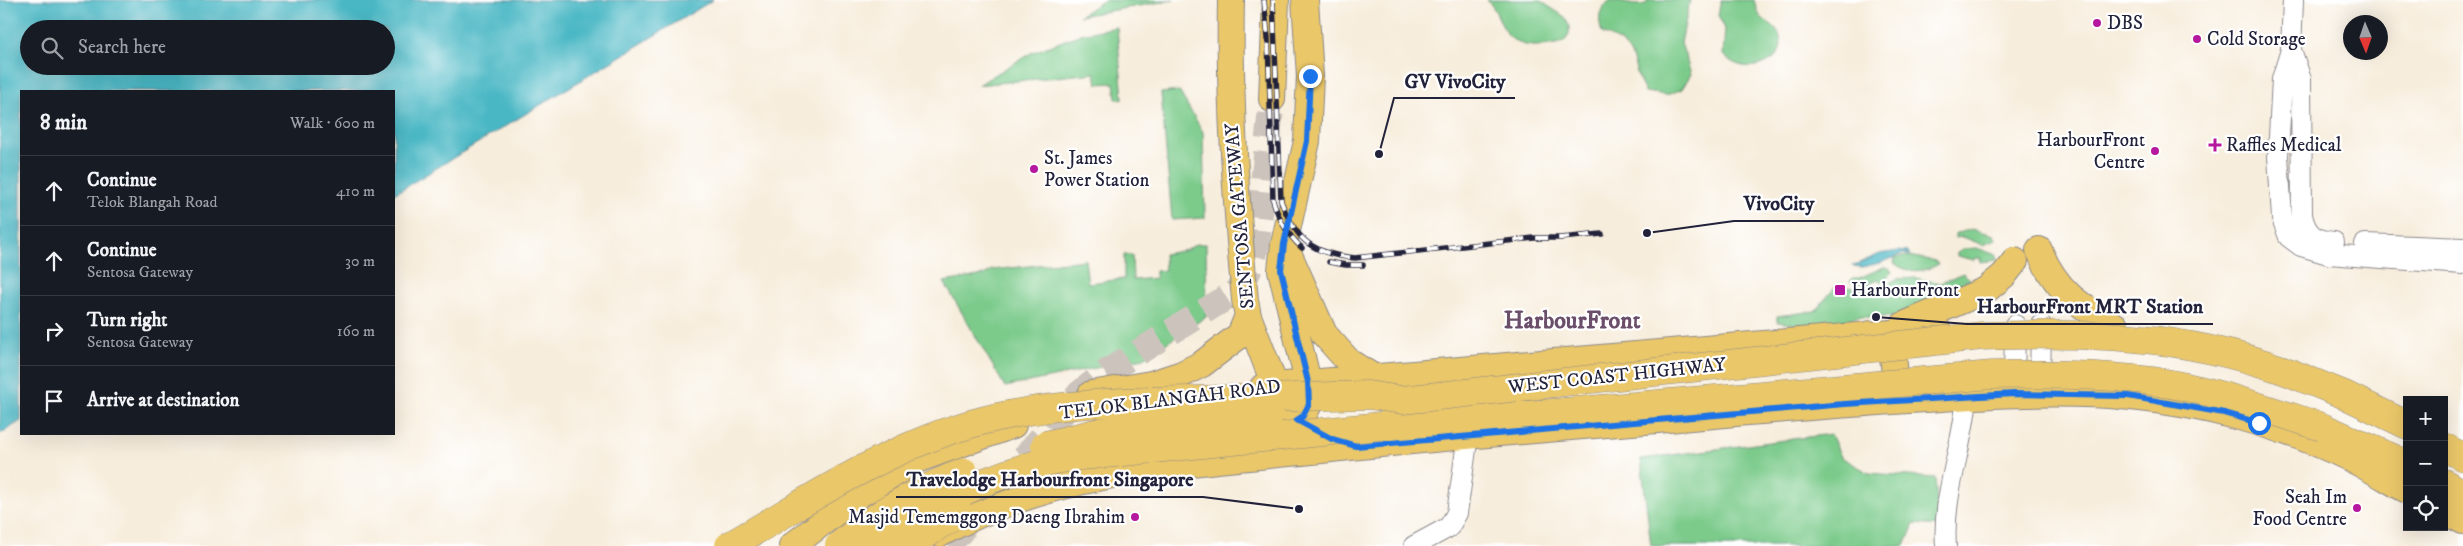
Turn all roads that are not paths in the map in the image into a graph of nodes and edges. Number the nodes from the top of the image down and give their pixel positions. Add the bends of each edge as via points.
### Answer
1 (1231, 0) edge
2 (1276, 0) edge
3 (1305, 0) edge
4 (2292, 0) edge
5 (2291, 50) junction
6 (1272, 99) tunnel mouth
7 (1284, 244) junction
8 (2463, 248) edge
9 (2039, 250) dead end
10 (2015, 261) dead end
11 (2463, 264) edge
12 (1248, 316) junction
13 (2015, 325) junction
14 (2041, 325) junction
15 (2116, 326) junction
16 (1880, 333) junction
17 (1375, 378) junction
18 (1308, 382) junction
19 (1275, 386) junction
20 (2027, 394) junction
21 (1967, 396) junction
22 (1402, 400) junction
23 (1873, 402) junction
24 (2403, 410) edge
25 (1297, 420) junction
26 (2403, 423) edge
27 (1000, 429) junction
28 (1468, 435) junction
29 (2448, 436) edge
30 (2463, 445) edge
31 (1356, 446) junction
32 (2448, 449) edge
33 (1104, 454) junction
34 (2463, 457) edge
35 (1235, 458) junction
36 (2403, 462) edge
37 (2448, 485) edge
38 (2403, 488) edge
39 (2463, 494) edge
40 (2448, 513) edge
41 (2463, 521) edge
42 (730, 546) edge
43 (792, 546) edge
44 (839, 546) edge
45 (872, 546) edge
46 (911, 546) edge
47 (920, 546) edge
48 (1414, 546) edge
49 (1946, 546) edge

1 - 12 main road, SENTOSA GATEWAY via 1233,168
2 - 6 main road
3 - 7 main road, SENTOSA GATEWAY via 1310,76 1307,141
4 - 5 street
5 - 8 street via 2302,79 2302,215 2310,236 2323,241
5 - 11 street via 2282,79 2278,156 2282,218 2289,237 2301,246 2328,254
7 - 17 main road via 1324,334 1349,362
7 - 18 main road, SENTOSA GATEWAY via 1281,270
9 - 15 main road via 2048,273 2058,285 2080,305
10 - 16 main road via 1986,290
12 - 19 main road, SENTOSA GATEWAY
12 - 27 main road via 1240,335 1202,364 1182,374 1151,384 1032,406 1013,416
13 - 14 main road, TELOK BLANGAH ROAD
13 - 16 main road, TELOK BLANGAH ROAD
13 - 20 street
14 - 15 main road, TELOK BLANGAH ROAD
14 - 20 street
15 - 24 main road, TELOK BLANGAH ROAD via 2159,330 2234,345 2330,376
16 - 17 main road, TELOK BLANGAH ROAD
16 - 23 main road via 1889,350 1893,369 1890,390
17 - 18 main road, TELOK BLANGAH ROAD
18 - 19 main road, TELOK BLANGAH ROAD
18 - 25 main road, SENTOSA GATEWAY via 1309,404
19 - 25 main road, SENTOSA GATEWAY via 1284,410
19 - 27 main road, TELOK BLANGAH ROAD via 1064,412
20 - 21 main road
20 - 38 main road via 2128,396 2224,413 2300,436 2348,457
21 - 23 main road
21 - 49 street via 1960,448 1949,493
22 - 26 highway, WEST COAST HIGHWAY, bridge via 1982,336 2060,333 2117,335 2194,345 2226,353 2283,370
22 - 42 highway, bridge via 1368,395 1144,401 1057,407 997,417 936,436 875,462
22 - 44 highway, WEST COAST HIGHWAY, bridge via 1099,432 1038,446 934,485 871,520
23 - 28 main road
25 - 31 main road, SENTOSA GATEWAY via 1332,439
25 - 35 main road, SENTOSA GATEWAY
27 - 43 main road, TELOK BLANGAH ROAD via 916,460 889,475
28 - 31 main road
28 - 48 street via 1457,513 1449,527
29 - 30 main road
31 - 35 main road
32 - 34 highway
33 - 36 highway, WEST COAST HIGHWAY, bridge via 1381,426 1992,375 2062,373 2154,381 2226,397 2322,427
33 - 45 highway, WEST COAST HIGHWAY, bridge via 1048,460 983,482 929,510
33 - 46 highway, bridge via 1055,477 989,498 939,525
35 - 47 main road via 1100,476 980,514
37 - 39 highway
40 - 41 main road

